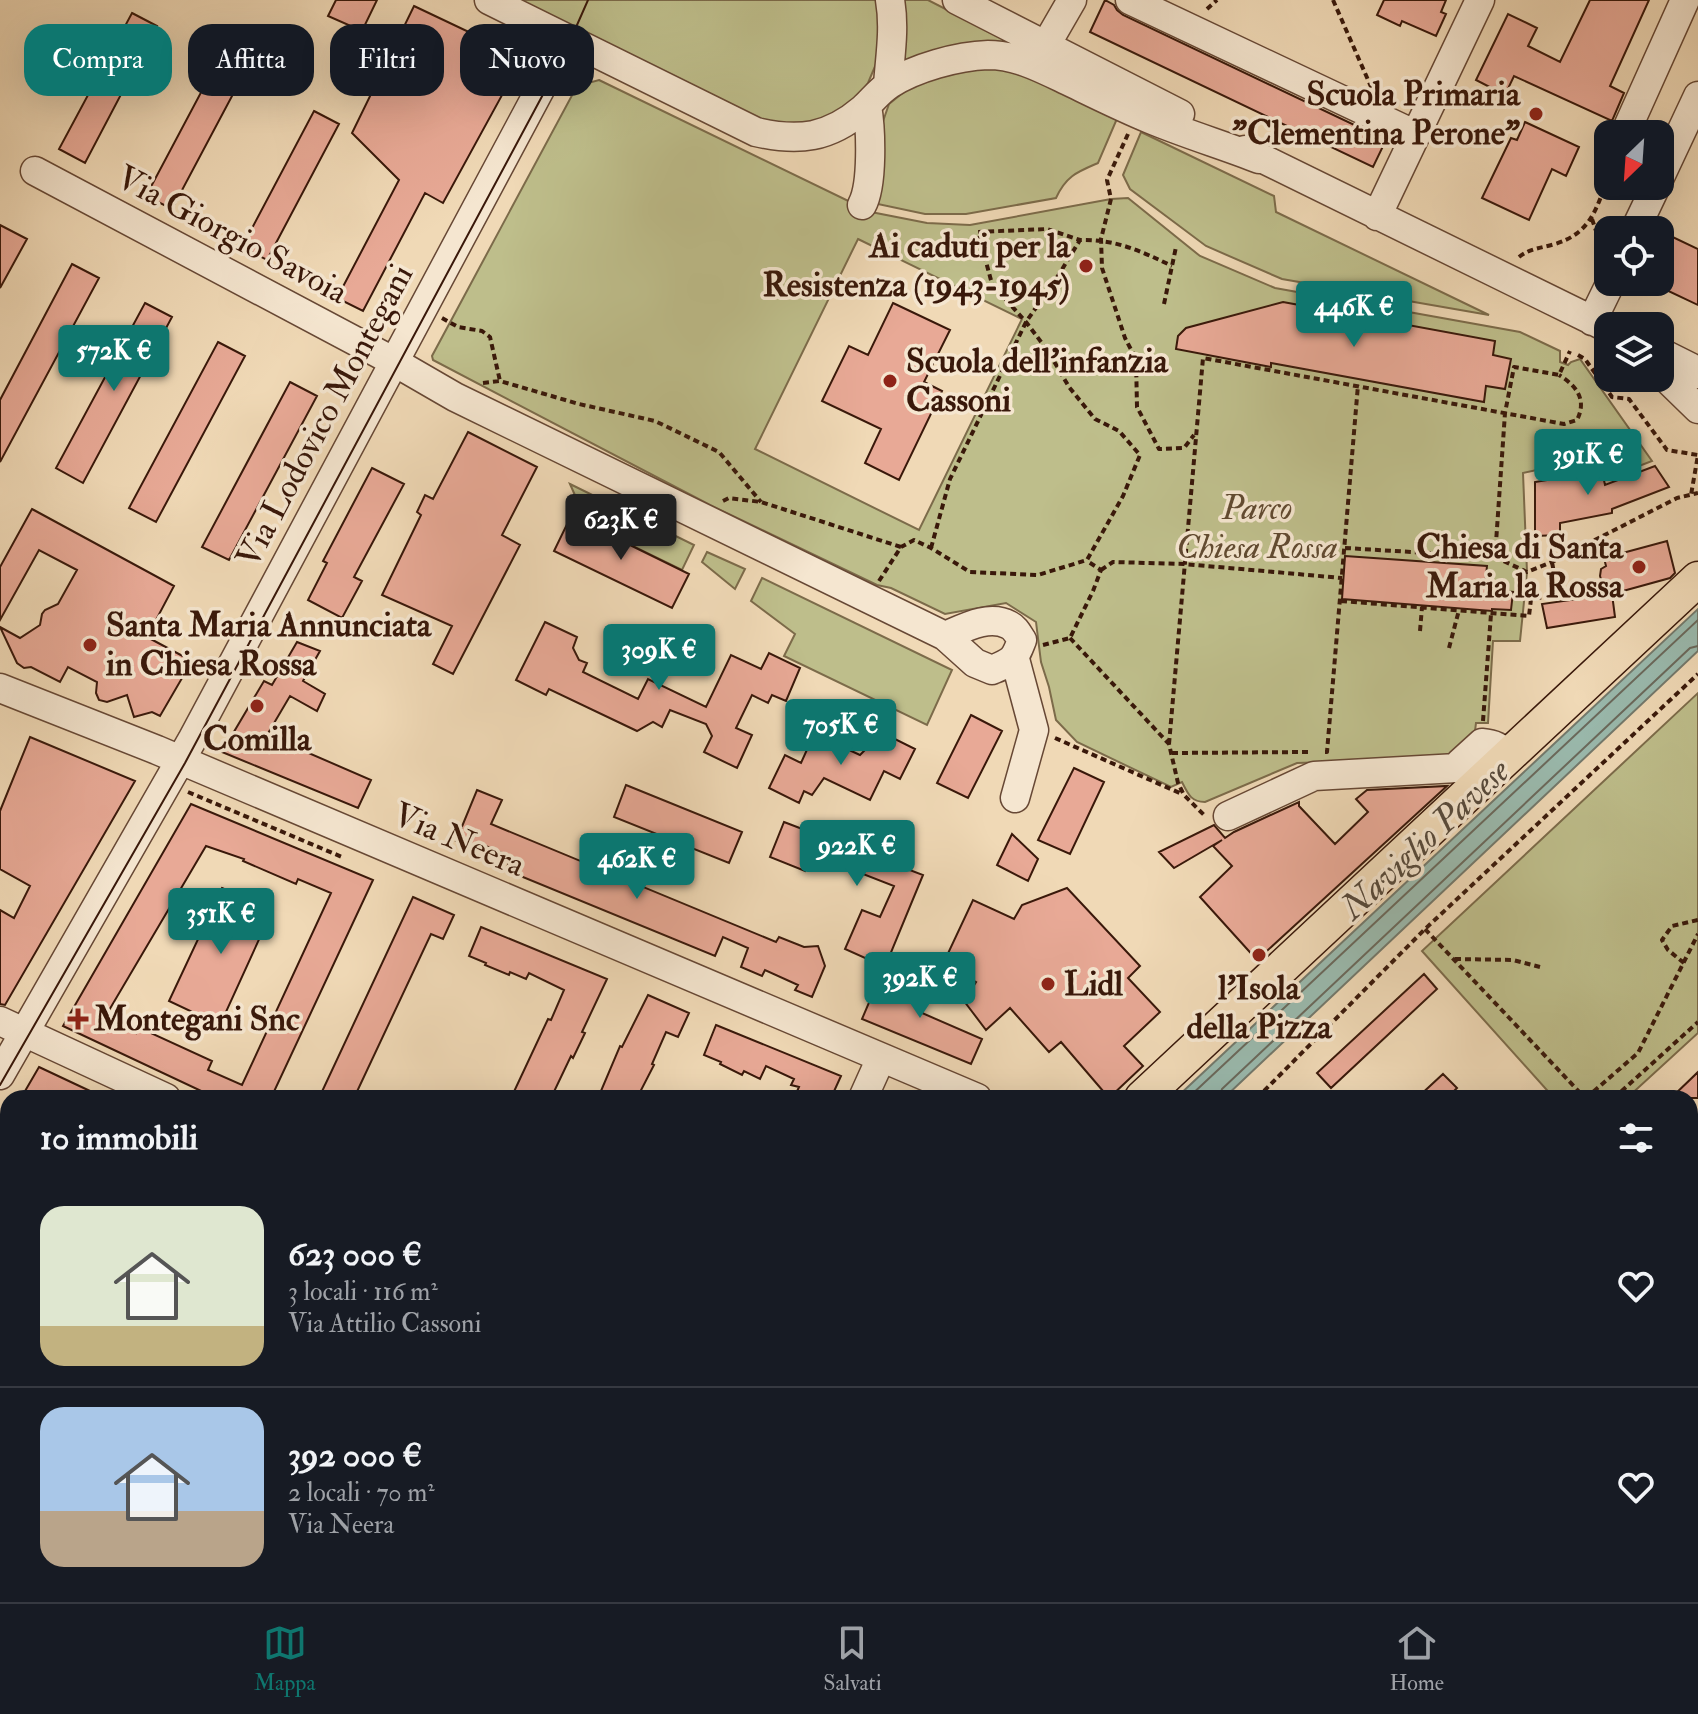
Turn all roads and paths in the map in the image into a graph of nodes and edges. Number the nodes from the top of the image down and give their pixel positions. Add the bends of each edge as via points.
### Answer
1 (489, 0) edge
2 (890, 0) edge
3 (957, 0) edge
4 (1072, 0) edge
5 (1130, 0) edge
6 (1333, 0) edge
7 (1480, 0) edge
8 (1685, 0) edge
9 (537, 24) edge
10 (594, 52) edge
11 (1041, 55) junction
12 (888, 85) junction
13 (536, 96) edge
14 (1698, 96) edge
15 (867, 106) junction
16 (1631, 120) edge
17 (1386, 121) junction
18 (1132, 126) dead end
19 (1416, 135) junction
20 (1674, 147) edge
21 (35, 171) dead end
22 (1599, 200) edge
23 (862, 205) dead end
24 (1377, 216) junction
25 (1592, 219) junction
26 (1594, 225) edge
27 (1101, 239) junction
28 (1080, 240) junction
29 (1176, 247) dead end
30 (1519, 257) dead end
31 (1172, 266) junction
32 (1164, 304) dead end
33 (446, 320) dead end
34 (1594, 321) edge
35 (1026, 322) junction
36 (1570, 351) dead end
37 (1578, 355) dead end
38 (394, 362) junction
39 (1674, 364) edge
40 (1559, 375) junction
41 (1693, 380) edge
42 (500, 381) junction
43 (477, 384) dead end
44 (1358, 385) junction
45 (1505, 413) junction
46 (1196, 433) junction
47 (1698, 493) edge
48 (1691, 495) junction
49 (720, 502) dead end
50 (761, 502) junction
51 (901, 547) junction
52 (931, 548) junction
53 (1345, 548) junction
54 (1495, 557) junction
55 (1087, 560) junction
56 (1552, 562) junction
57 (1184, 564) junction
58 (1101, 570) junction
59 (1342, 578) junction
60 (1698, 579) edge
61 (881, 588) dead end
62 (1341, 601) junction
63 (1422, 607) junction
64 (1459, 610) junction
65 (1491, 613) junction
66 (1420, 631) dead end
67 (945, 636) junction
68 (1070, 638) junction
69 (1449, 648) dead end
70 (1018, 649) junction
71 (1698, 674) edge
72 (0, 688) edge
73 (1034, 730) junction
74 (1169, 744) junction
75 (1495, 750) junction
76 (1172, 753) junction
77 (181, 761) junction
78 (1464, 779) junction
79 (1184, 795) junction
80 (1015, 798) dead end
81 (1228, 816) joint
82 (1698, 920) edge
83 (1425, 929) junction
84 (1698, 934) edge
85 (1453, 959) junction
86 (1684, 963) junction
87 (1540, 967) dead end
88 (1698, 1022) edge
89 (12, 1026) edge
90 (881, 1058) junction
91 (0, 1075) edge
92 (149, 1090) edge
93 (867, 1090) edge
94 (958, 1090) edge
95 (1150, 1090) edge
96 (1265, 1090) edge
97 (1577, 1090) edge
98 (1594, 1090) edge
99 (1623, 1090) edge

1 - 9 street
2 - 12 street
3 - 11 street
4 - 11 street
5 - 17 street
6 - 17 path
7 - 19 street
8 - 16 street
10 - 15 street via 773,136 810,136 836,128
11 - 12 street via 989,55 926,66
11 - 24 street via 1159,102 1259,159
12 - 15 street
13 - 38 street, Via Lodovico Montegani
14 - 20 street
15 - 23 street via 868,189
17 - 19 street
18 - 27 path via 1107,180 1111,199
19 - 24 street
21 - 38 street, Via Giorgio Savoia
22 - 25 path
24 - 34 street
25 - 26 path
25 - 30 path via 1557,244
27 - 28 path
27 - 31 path
27 - 46 path via 1102,268 1136,359 1137,407 1159,449 1184,448
28 - 35 path
28 - 35 path via 1047,229 978,232 992,284
29 - 31 path
31 - 32 path
33 - 42 path via 490,337
35 - 52 path via 950,479
35 - 55 path via 1095,419 1119,431 1140,455
36 - 40 path
37 - 48 path via 1612,397 1629,399 1667,450 1698,455
38 - 67 street, Via Giorgio Savoia via 455,397
38 - 77 street, Via Lodovico Montegani
39 - 41 street
40 - 45 path via 1514,367
40 - 45 path via 1570,382 1582,403 1577,420 1564,424
42 - 43 path
42 - 50 path via 655,421 719,452
44 - 45 path
44 - 46 path via 1203,358
44 - 53 path
45 - 54 path
46 - 57 path
47 - 48 path
48 - 56 path
49 - 50 path
50 - 51 path
51 - 52 path via 914,540
51 - 61 path via 877,585
52 - 55 path via 970,572 1038,575
53 - 54 path
53 - 59 path
54 - 56 path via 1527,572
55 - 58 path
56 - 65 path via 1558,595 1531,599 1529,616
57 - 58 path via 1113,562
57 - 59 path
57 - 74 path
58 - 68 path
59 - 62 path
60 - 75 main road
62 - 63 path
62 - 76 path via 1327,752
63 - 64 path
63 - 66 path
64 - 65 path
64 - 69 path
65 - 75 path
67 - 70 street, Via Giorgio Savoia via 975,663 992,670
67 - 70 street via 995,620 1012,625
68 - 70 path
68 - 74 path
70 - 73 street
71 - 83 path
72 - 77 street, Via Neera
73 - 79 path
73 - 80 street
74 - 76 path
75 - 78 main road
76 - 79 path
77 - 89 street, Via Lodovico Montegani
77 - 90 street, Via Neera
78 - 81 street via 1314,776
78 - 95 main road
79 - 81 path via 1205,817
82 - 86 path via 1672,926 1662,940
83 - 85 path
83 - 96 path
84 - 86 path
85 - 87 path via 1513,960
85 - 97 path
86 - 98 path via 1638,1053
88 - 99 path
89 - 91 street, Via Lodovico Montegani
89 - 92 street
90 - 93 street
90 - 94 street, Via Neera

